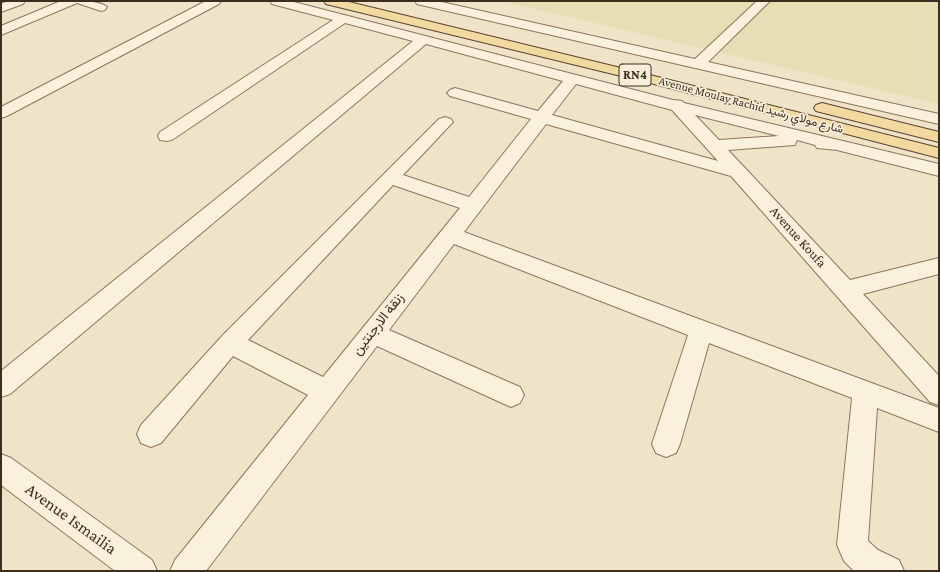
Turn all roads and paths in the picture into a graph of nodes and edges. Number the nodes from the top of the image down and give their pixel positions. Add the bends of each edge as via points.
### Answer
1 (19, 1) edge
2 (72, 1) edge
3 (82, 1) edge
4 (215, 1) edge
5 (276, 1) edge
6 (330, 1) edge
7 (380, 1) edge
8 (421, 1) edge
9 (764, 1) edge
10 (101, 6) dead end
11 (1, 8) edge
12 (343, 19) junction
13 (1, 31) edge
14 (422, 40) junction
15 (698, 64) junction
16 (572, 79) junction
17 (658, 81) junction
18 (759, 92) dead end
19 (455, 93) dead end
20 (811, 105) dead end
21 (677, 106) junction
22 (1, 113) edge
23 (542, 117) junction
24 (939, 119) edge
25 (445, 122) dead end
26 (166, 136) dead end
27 (939, 137) edge
28 (837, 145) junction
29 (715, 146) junction
30 (939, 153) edge
31 (939, 170) edge
32 (738, 172) junction
33 (390, 177) junction
34 (472, 205) junction
35 (448, 234) junction
36 (939, 266) edge
37 (846, 290) junction
38 (701, 330) junction
39 (372, 332) junction
40 (230, 343) junction
41 (1, 386) edge
42 (326, 392) junction
43 (865, 392) junction
44 (939, 394) edge
45 (511, 395) dead end
46 (939, 420) edge
47 (151, 434) dead end
48 (666, 444) dead end
49 (1, 468) edge
50 (127, 567) edge
51 (186, 571) edge
52 (888, 571) edge

1 - 11 street
2 - 13 street
3 - 10 street
4 - 22 street
5 - 12 street
6 - 17 main road, Avenue Moulay Rachid شارع مولاي رشيد / RN4
7 - 18 main road, Avenue Moulay Rachid شارع مولاي رشيد / RN4
8 - 15 street
9 - 15 street
12 - 14 street
12 - 26 street
14 - 16 street
14 - 41 street
15 - 24 street
16 - 21 street
16 - 23 street, زنقة الارجنتين
17 - 21 street, Avenue Koufa
17 - 30 main road, Avenue Moulay Rachid شارع مولاي رشيد / RN4
19 - 23 street
20 - 27 main road, Avenue Moulay Rachid شارع مولاي رشيد
21 - 28 street
21 - 29 street, Avenue Koufa
23 - 32 street
23 - 34 street, زنقة الارجنتين
25 - 33 street
28 - 29 street via 764,141
28 - 31 street
29 - 32 street, Avenue Koufa
32 - 37 street, Avenue Koufa
33 - 34 street
33 - 40 street
34 - 35 street, زنقة الارجنتين
35 - 38 street
35 - 39 street, زنقة الارجنتين
36 - 37 street
37 - 44 street, Avenue Koufa
38 - 43 street
38 - 48 street
39 - 42 street, زنقة الارجنتين
39 - 45 street
40 - 42 street
40 - 47 street
42 - 51 street, زنقة الارجنتين
43 - 46 street
43 - 52 street via 852,545 856,554
49 - 50 street, Avenue Ismailia

